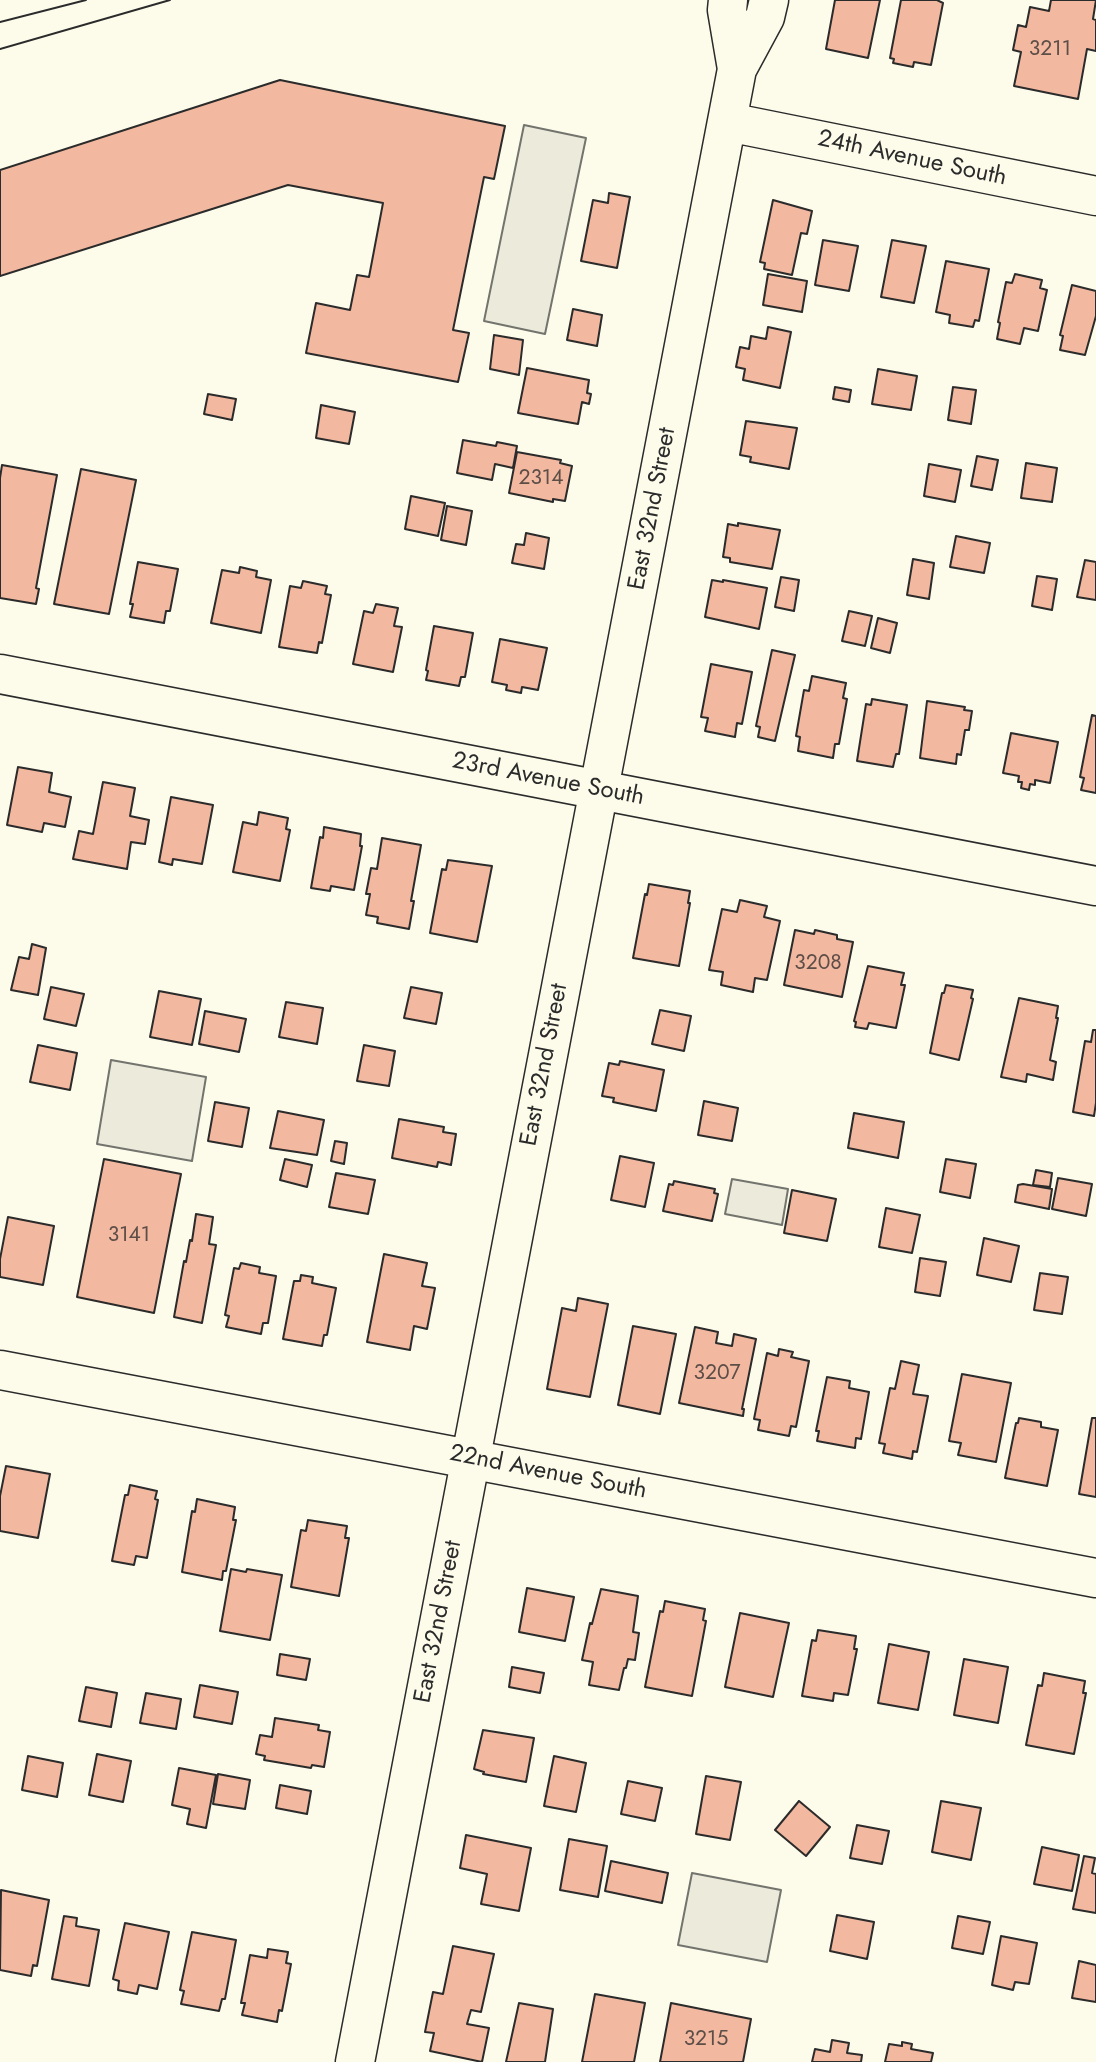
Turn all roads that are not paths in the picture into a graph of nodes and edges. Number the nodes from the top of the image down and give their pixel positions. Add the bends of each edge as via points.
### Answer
1 (728, 0) edge
2 (769, 0) edge
3 (737, 69) junction
4 (728, 122) junction
5 (1096, 196) edge
6 (0, 674) edge
7 (600, 789) junction
8 (1096, 886) edge
9 (0, 1370) edge
10 (471, 1458) junction
11 (1096, 1578) edge
12 (355, 2062) edge

1 - 3 street, East 32nd Street
2 - 3 street, East 32nd Street via 765,18
3 - 4 street, East 32nd Street
4 - 5 street, 24th Avenue South
4 - 7 street, East 32nd Street
6 - 7 street, 23rd Avenue South
7 - 8 street, 23rd Avenue South
7 - 10 street, East 32nd Street
9 - 10 street, 22nd Avenue South
10 - 11 street, 22nd Avenue South
10 - 12 street, East 32nd Street

